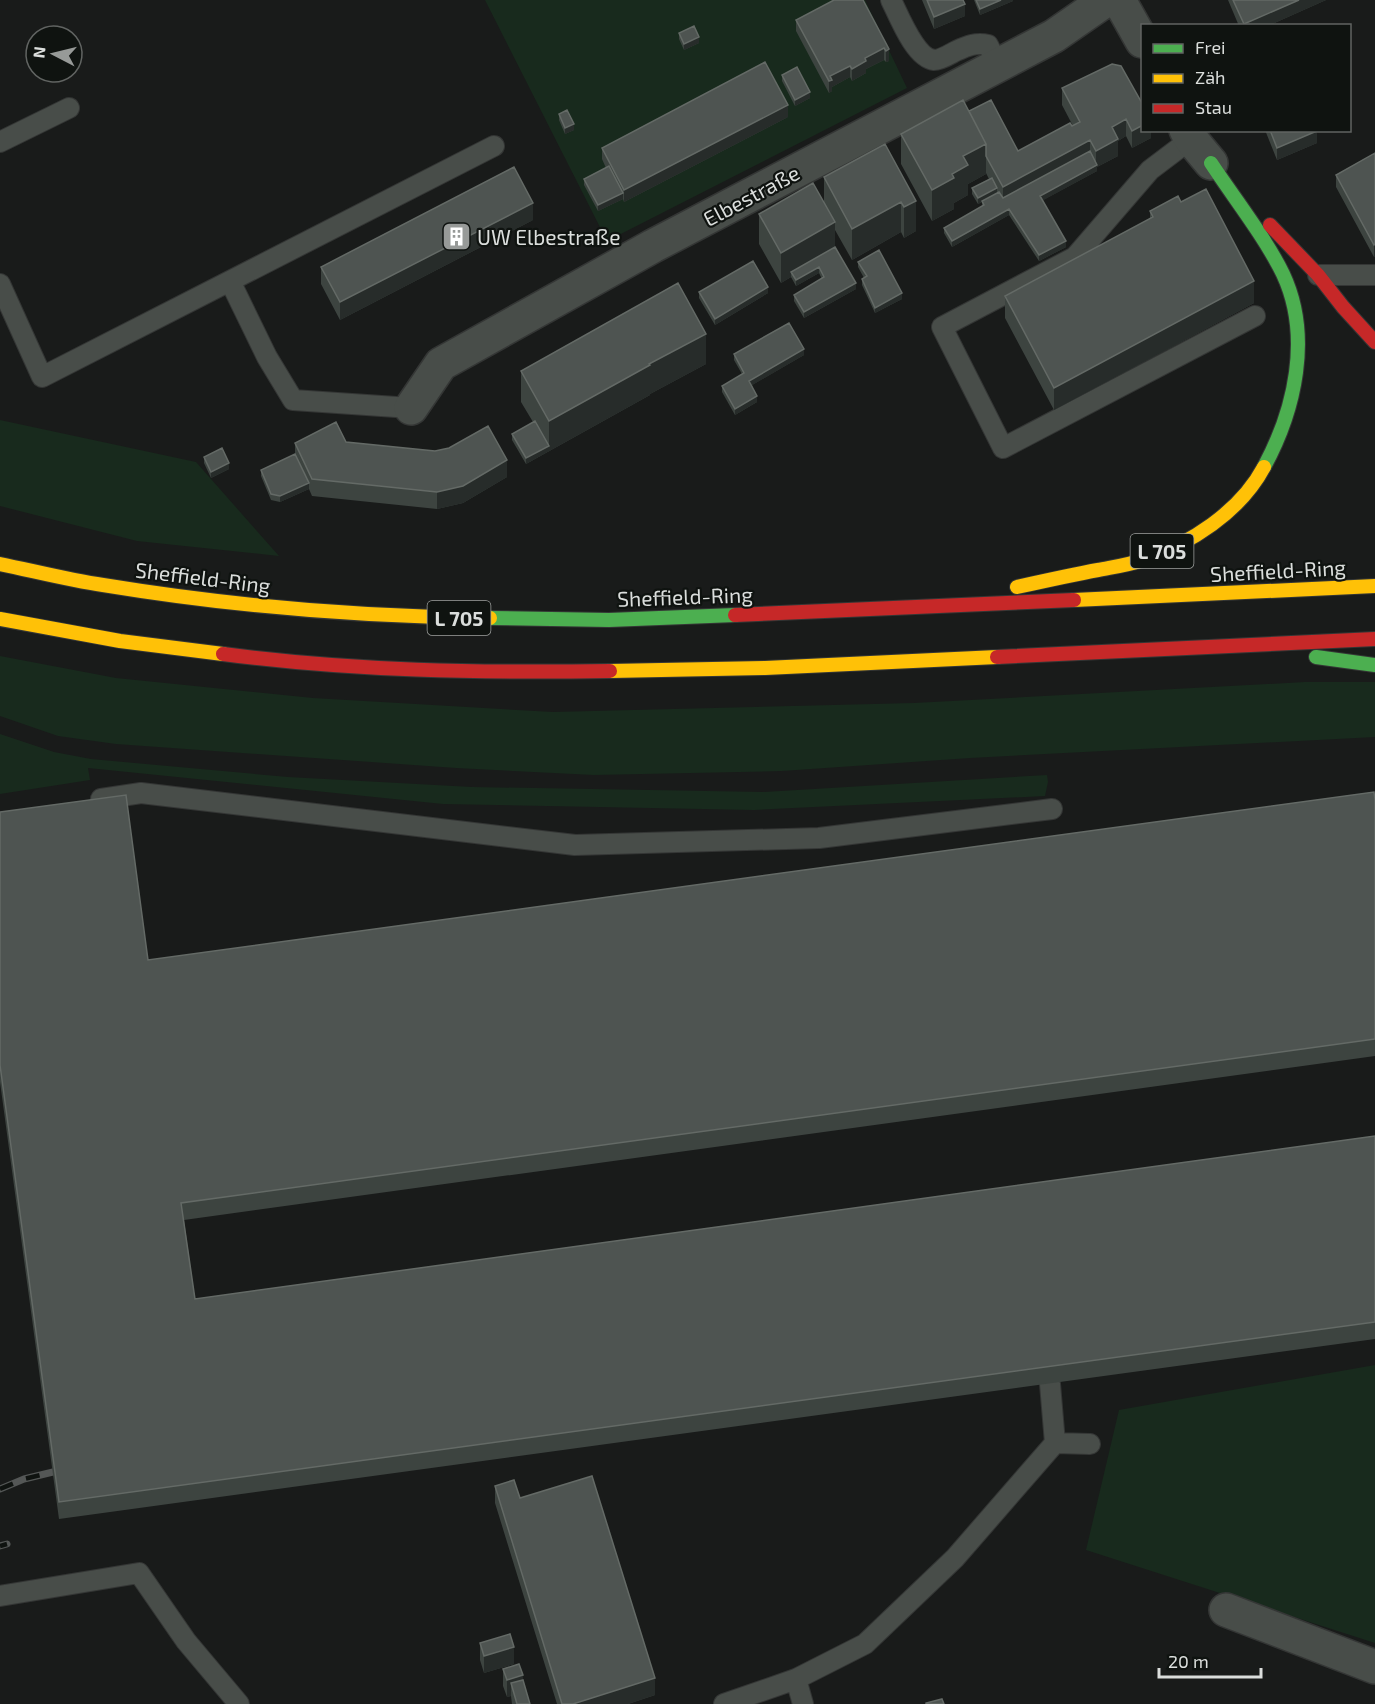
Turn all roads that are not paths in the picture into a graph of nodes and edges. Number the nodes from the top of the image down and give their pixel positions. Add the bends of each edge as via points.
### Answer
1 (891, 0) edge
2 (1106, 0) edge
3 (1119, 0) edge
4 (1141, 38) edge
5 (998, 65) junction
6 (69, 108) dead end
7 (0, 142) edge
8 (1196, 144) edge
9 (494, 146) dead end
10 (1318, 275) junction
11 (1375, 275) edge
12 (230, 281) junction
13 (0, 284) edge
14 (1255, 316) dead end
15 (1375, 342) edge
16 (411, 408) joint
17 (0, 564) edge
18 (1375, 585) edge
19 (921, 607) junction
20 (0, 619) edge
21 (1375, 639) edge
22 (1237, 645) junction
23 (1375, 665) edge
24 (82, 802) edge
25 (1052, 809) dead end
26 (1050, 1384) edge
27 (1055, 1443) junction
28 (1090, 1444) dead end
29 (0, 1596) edge
30 (1226, 1610) dead end
31 (1375, 1666) edge
32 (796, 1679) junction
33 (230, 1701) edge
34 (724, 1704) edge
35 (803, 1704) edge

1 - 5 lane via 916,48 928,58 937,60 979,43 988,45
2 - 5 street, Elbestraße via 1054,36
3 - 4 street
5 - 16 street, Elbestraße via 441,364
6 - 7 lane
8 - 10 highway
8 - 14 lane via 1150,170 1075,257 942,327 1003,448
8 - 19 highway, L 705 via 1278,262 1295,318 1298,359 1293,389 1286,418 1260,473 1222,516 1172,548 1144,559
9 - 12 lane
10 - 11 lane
10 - 15 highway
12 - 13 lane via 42,377
12 - 16 lane via 293,400
17 - 19 highway, Sheffield-Ring / L 705 via 102,585 336,613 609,620
18 - 19 highway, Sheffield-Ring / L 705
20 - 22 highway via 120,641 284,662 404,670 765,668
21 - 22 highway
22 - 23 highway
24 - 25 lane via 141,793 575,845 819,838
26 - 27 lane
27 - 28 lane
27 - 32 lane via 955,1558 865,1644
29 - 33 lane via 139,1573
30 - 31 street
32 - 34 lane
32 - 35 lane

